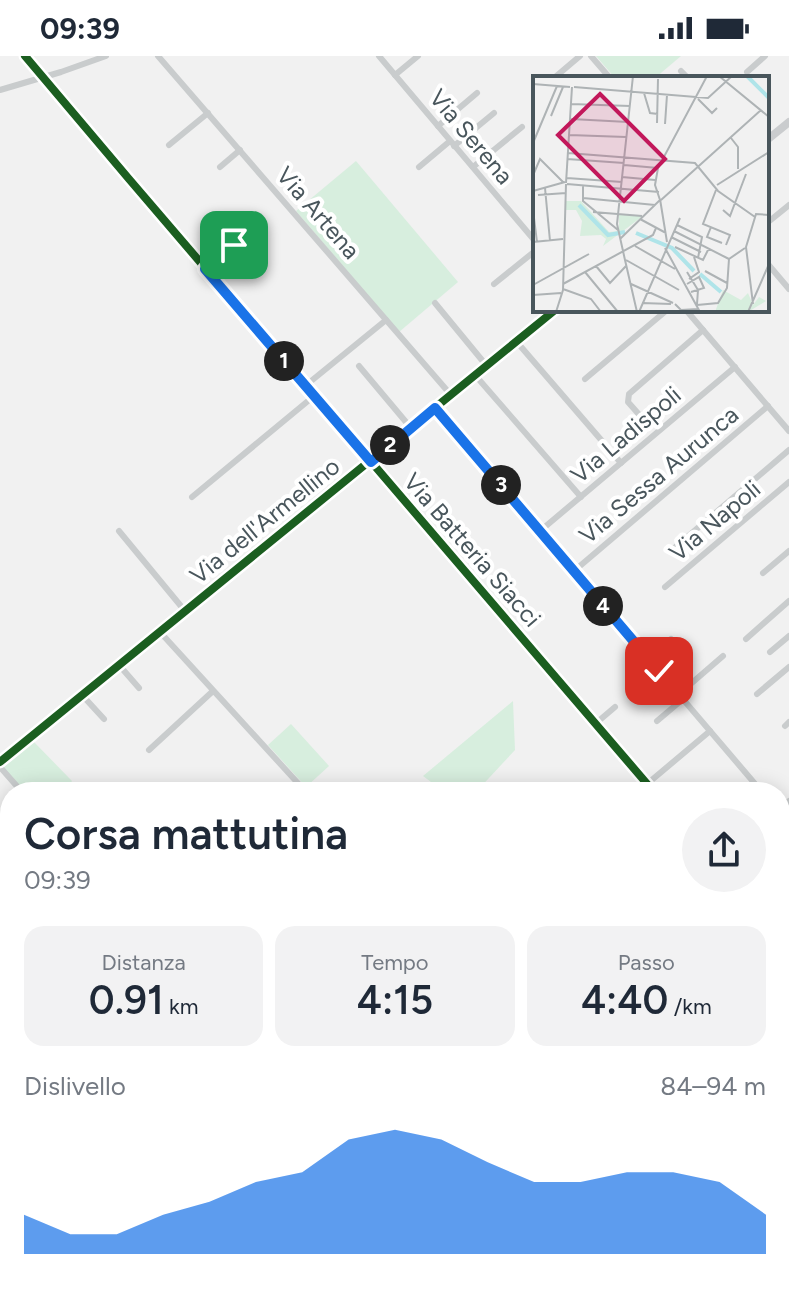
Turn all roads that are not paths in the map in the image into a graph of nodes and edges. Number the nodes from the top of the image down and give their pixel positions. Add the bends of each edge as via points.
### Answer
1 (25, 56) edge
2 (106, 56) edge
3 (158, 56) edge
4 (379, 56) edge
5 (418, 56) edge
6 (580, 56) edge
7 (591, 56) edge
8 (765, 56) edge
9 (681, 71) dead end
10 (747, 72) dead end
11 (395, 75) junction
12 (556, 76) edge
13 (608, 76) edge
14 (686, 76) edge
15 (43, 78) junction
16 (0, 90) edge
17 (477, 93) dead end
18 (208, 113) junction
19 (494, 113) dead end
20 (789, 122) edge
21 (438, 126) junction
22 (522, 127) dead end
23 (769, 138) edge
24 (452, 143) junction
25 (169, 145) dead end
26 (240, 150) junction
27 (220, 167) dead end
28 (419, 167) dead end
29 (473, 167) junction
30 (789, 205) edge
31 (216, 220) dead end
32 (769, 221) edge
33 (258, 224) dead end
34 (533, 239) edge
35 (235, 242) junction
36 (533, 253) edge
37 (769, 265) edge
38 (205, 269) junction
39 (494, 284) dead end
40 (788, 285) edge
41 (435, 303) dead end
42 (552, 312) edge
43 (665, 312) edge
44 (688, 312) edge
45 (386, 320) junction
46 (703, 330) junction
47 (516, 341) junction
48 (486, 365) junction
49 (359, 366) dead end
50 (735, 367) junction
51 (475, 375) junction
52 (585, 379) dead end
53 (305, 386) junction
54 (451, 395) junction
55 (314, 396) junction
56 (768, 406) junction
57 (435, 408) junction
58 (643, 419) dead end
59 (411, 428) junction
60 (789, 431) edge
61 (789, 450) edge
62 (371, 462) junction
63 (621, 463) junction
64 (789, 482) edge
65 (192, 497) dead end
66 (581, 497) junction
67 (119, 531) dead end
68 (540, 531) junction
69 (672, 550) dead end
70 (789, 551) edge
71 (574, 571) junction
72 (763, 573) dead end
73 (665, 587) dead end
74 (789, 601) edge
75 (185, 611) junction
76 (160, 632) junction
77 (789, 636) edge
78 (671, 639) dead end
79 (746, 639) dead end
80 (770, 652) dead end
81 (723, 656) dead end
82 (649, 659) junction
83 (119, 665) junction
84 (789, 667) edge
85 (659, 671) junction
86 (139, 688) dead end
87 (213, 691) junction
88 (632, 694) dead end
89 (757, 694) dead end
90 (82, 695) junction
91 (681, 696) junction
92 (615, 707) dead end
93 (104, 719) dead end
94 (657, 721) dead end
95 (595, 724) junction
96 (710, 731) junction
97 (149, 750) dead end
98 (0, 764) edge
99 (14, 782) edge
100 (297, 782) edge
101 (645, 782) edge
102 (649, 782) edge
103 (753, 782) edge

1 - 15 street, Via Batteria Siacci
2 - 15 street
3 - 18 street, Via Artena
4 - 11 street, Via Serena
5 - 11 street
6 - 12 street
7 - 13 street
8 - 10 street
9 - 14 street
11 - 21 street, Via Serena
15 - 16 street
15 - 38 street, Via Batteria Siacci
17 - 21 street
18 - 25 street
18 - 26 street, Via Artena
19 - 24 street
20 - 23 street
21 - 24 street, Via Serena
22 - 29 street
24 - 28 street
24 - 29 street, Via Serena
26 - 27 street
26 - 45 street, Via Artena
29 - 34 street, Via Serena
30 - 32 street
31 - 35 street
33 - 35 street
35 - 38 street
36 - 39 street
37 - 40 street
38 - 53 street, Via Batteria Siacci
41 - 48 street
42 - 47 street, Via dell'Armellino
43 - 52 street
44 - 46 street
45 - 53 street
45 - 54 street, Via Artena
46 - 50 street
46 - 58 street via 629,394 628,402
47 - 48 street, Via dell'Armellino
47 - 63 street
48 - 51 street, Via dell'Armellino
49 - 59 street
50 - 56 street
50 - 63 street, Via Ladispoli
51 - 54 street, Via dell'Armellino
51 - 66 street
53 - 55 street, Via Batteria Siacci
54 - 57 street, Via dell'Armellino
55 - 62 street, Via Batteria Siacci
55 - 65 street
56 - 60 street
56 - 71 street, Via Sessa Aurunca
57 - 59 street, Via dell'Armellino
57 - 68 street
59 - 62 street, Via dell'Armellino
61 - 69 street
62 - 75 street, Via dell'Armellino
62 - 95 street, Via Batteria Siacci
63 - 66 street, Via Ladispoli
64 - 73 street, Via Napoli
66 - 68 street, Via Ladispoli
67 - 75 street
68 - 71 street
70 - 72 street
71 - 82 street
74 - 79 street
75 - 76 street, Via dell'Armellino
76 - 83 street, Via dell'Armellino
76 - 87 street
77 - 80 street
78 - 82 street
81 - 91 street
82 - 85 street
83 - 86 street
83 - 90 street, Via dell'Armellino
84 - 89 street
85 - 88 street
85 - 91 street
87 - 97 street
87 - 100 street
90 - 93 street
90 - 98 street, Via dell'Armellino
91 - 94 street
91 - 96 street
92 - 95 street
95 - 101 street, Via Batteria Siacci
96 - 102 street
96 - 103 street
98 - 99 street

